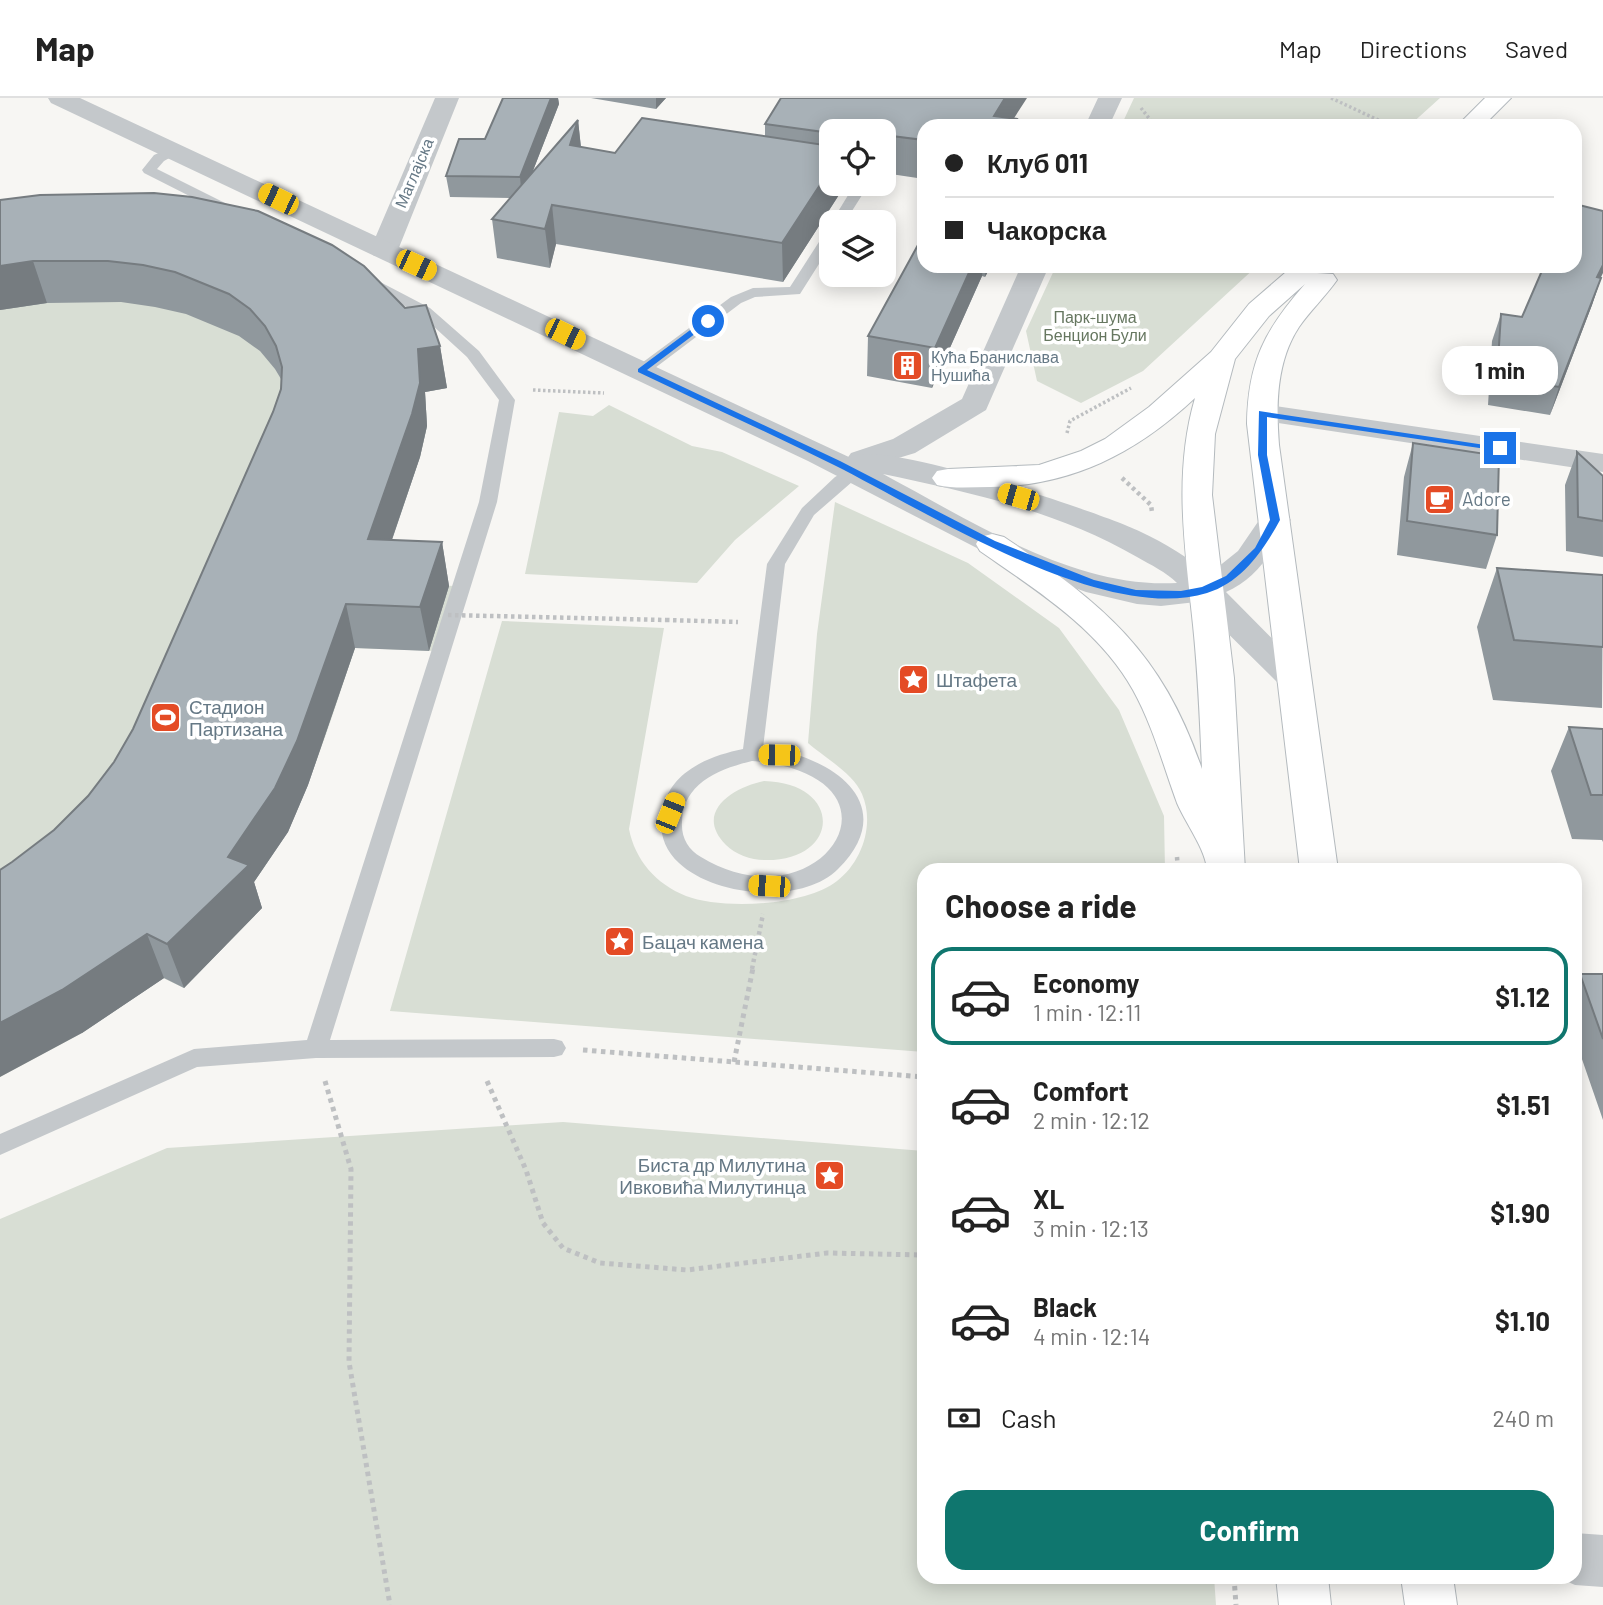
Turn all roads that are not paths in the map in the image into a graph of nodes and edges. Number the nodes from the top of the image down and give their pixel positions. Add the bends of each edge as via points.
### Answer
1 (60, 98) edge
2 (447, 98) edge
3 (1110, 98) edge
4 (1499, 98) edge
5 (1100, 119) edge
6 (1476, 119) edge
7 (175, 151) junction
8 (245, 218) edge
9 (384, 250) junction
10 (819, 253) edge
11 (341, 267) edge
12 (1032, 273) edge
13 (1301, 273) edge
14 (1325, 273) edge
15 (1221, 358) junction
16 (641, 371) junction
17 (1262, 413) junction
18 (938, 427) junction
19 (1603, 463) edge
20 (858, 466) junction
21 (948, 478) junction
22 (1275, 520) junction
23 (992, 544) junction
24 (1205, 590) junction
25 (1292, 677) junction
26 (752, 754) junction
27 (1225, 863) edge
28 (1226, 863) edge
29 (1318, 863) edge
30 (554, 1048) road end
31 (316, 1049) junction
32 (0, 1145) edge
33 (1582, 1560) edge
34 (1603, 1561) edge
35 (1303, 1584) edge
36 (1428, 1584) edge
37 (1305, 1605) edge
38 (1431, 1605) edge

1 - 7 street
2 - 9 street, Маглајска
3 - 5 street
4 - 6 main road
7 - 8 lane via 159,158 149,170
7 - 9 street
9 - 16 street
10 - 16 lane via 795,291 753,293 736,300
11 - 31 lane via 425,311 473,354 507,400 488,502
12 - 18 street via 981,395 964,413
13 - 15 main road via 1259,310
14 - 17 main road via 1279,332 1269,362
15 - 21 main road via 1158,415 1095,459 1035,475
15 - 24 main road via 1199,446 1196,495
16 - 20 street via 820,454
17 - 19 street
17 - 22 main road via 1263,455
18 - 20 street
18 - 21 street via 933,452
20 - 21 street
20 - 23 street
20 - 26 lane via 810,507 788,536 776,564
21 - 24 street via 1095,523 1160,554
22 - 24 street via 1251,560
22 - 25 main road
23 - 24 street via 1102,586 1160,594
23 - 27 main road via 1069,597 1120,643 1163,713 1198,809
24 - 25 street
24 - 28 main road via 1216,678
25 - 29 main road
26 - 26 lane via 806,762 829,774 845,791 852,811 852,832 842,852 823,868 769,886 736,884 707,874 685,857 672,836 670,813 679,791 697,773 722,760
30 - 31 lane
31 - 32 lane via 194,1058
33 - 34 street
35 - 37 main road
36 - 38 main road

